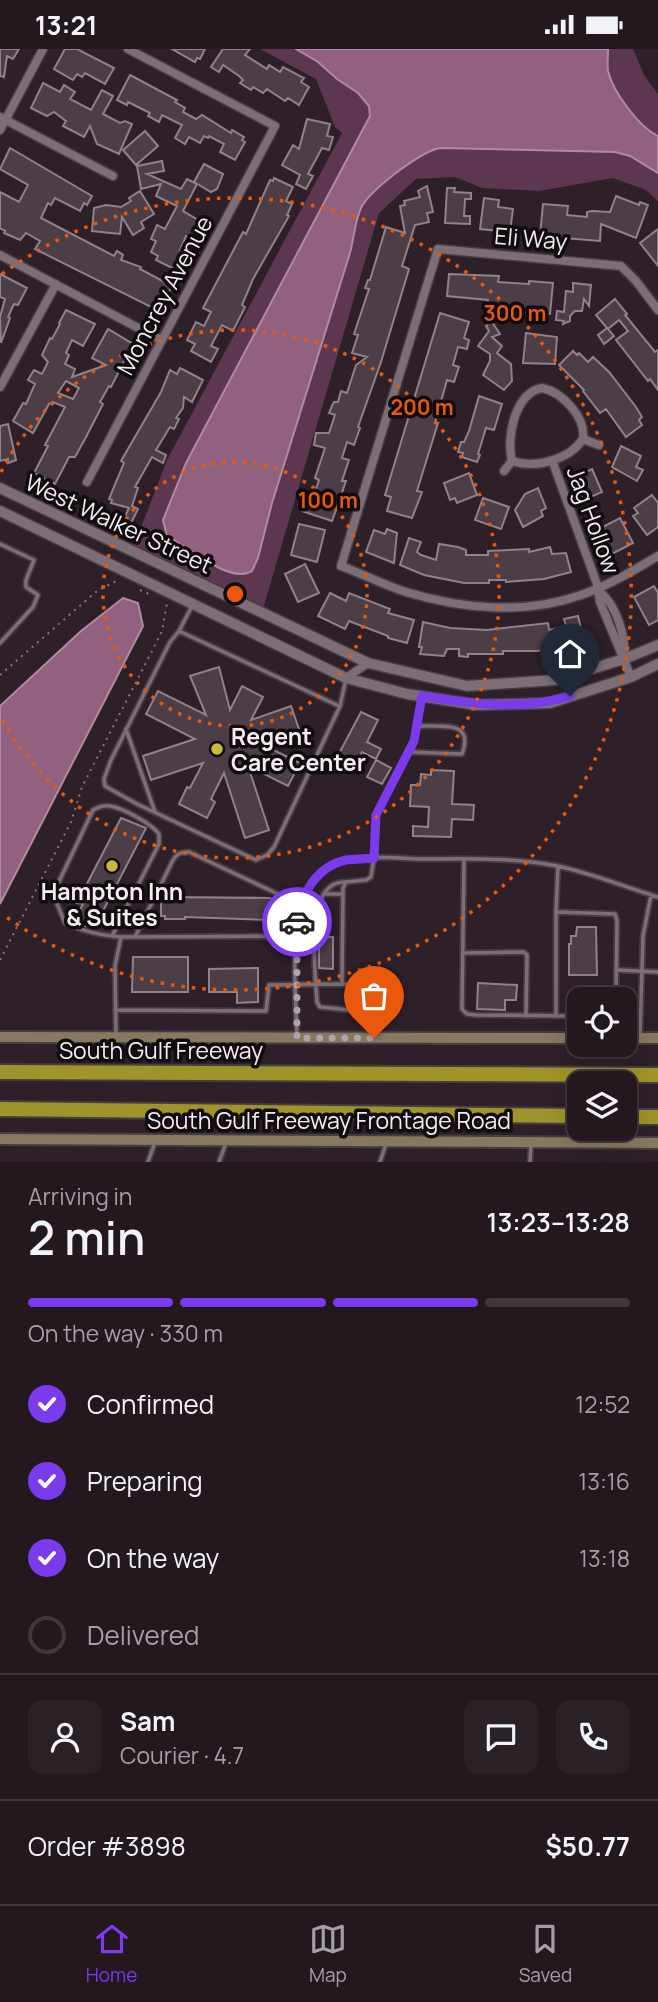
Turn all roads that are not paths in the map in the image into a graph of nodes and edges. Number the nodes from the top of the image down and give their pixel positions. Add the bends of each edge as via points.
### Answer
1 (43, 49) edge
2 (128, 49) edge
3 (3, 118) edge
4 (0, 130) edge
5 (113, 176) dead end
6 (0, 255) edge
7 (56, 284) junction
8 (658, 310) edge
9 (161, 340) junction
10 (0, 387) edge
11 (583, 439) junction
12 (599, 445) dead end
13 (552, 460) junction
14 (512, 461) junction
15 (504, 471) dead end
16 (87, 482) dead end
17 (0, 488) edge
18 (0, 511) edge
19 (0, 544) edge
20 (658, 556) edge
21 (599, 590) junction
22 (193, 604) junction
23 (179, 632) junction
24 (0, 643) edge
25 (658, 645) edge
26 (624, 659) junction
27 (368, 663) junction
28 (658, 664) edge
29 (631, 677) junction
30 (346, 678) junction
31 (422, 696) junction
32 (340, 706) junction
33 (417, 726) junction
34 (126, 729) junction
35 (408, 752) junction
36 (155, 813) junction
37 (374, 858) junction
38 (464, 859) junction
39 (558, 866) junction
40 (346, 882) junction
41 (323, 894) junction
42 (342, 894) junction
43 (651, 895) junction
44 (658, 897) edge
45 (556, 912) junction
46 (112, 936) junction
47 (279, 936) junction
48 (296, 936) junction
49 (121, 937) junction
50 (135, 937) junction
51 (463, 953) junction
52 (616, 970) junction
53 (641, 972) junction
54 (658, 972) edge
55 (297, 983) junction
56 (316, 984) junction
57 (342, 984) junction
58 (616, 987) edge
59 (116, 1010) junction
60 (526, 1016) junction
61 (556, 1016) junction
62 (567, 1016) edge
63 (0, 1037) edge
64 (116, 1037) junction
65 (297, 1038) junction
66 (567, 1038) edge
67 (640, 1038) joint
68 (658, 1038) edge
69 (0, 1072) edge
70 (658, 1075) edge
71 (0, 1109) edge
72 (567, 1116) edge
73 (637, 1117) edge
74 (658, 1117) edge
75 (0, 1139) edge
76 (156, 1140) junction
77 (226, 1141) junction
78 (387, 1142) junction
79 (531, 1142) junction
80 (658, 1143) edge
81 (148, 1162) edge
82 (219, 1162) edge
83 (380, 1162) edge
84 (530, 1162) edge

1 - 3 street
2 - 9 street, Moncrey Avenue via 275,126
3 - 4 street
3 - 5 street
6 - 7 street
7 - 9 street
7 - 10 street
8 - 21 street, Eli Way via 621,266 438,249 341,566 405,592 491,608 553,602
9 - 16 street, Moncrey Avenue
11 - 12 street
11 - 13 street, Jag Hollow
11 - 14 street, Jag Hollow via 582,425 559,395 542,388 534,390 522,402 512,432
13 - 14 street, Jag Hollow via 541,465
13 - 21 street, Jag Hollow
14 - 15 street
17 - 27 street, West Walker Street
18 - 22 street, West Walker Street
19 - 24 lane via 34,560 26,587 38,595 33,607
20 - 21 street
21 - 26 street, Jag Hollow
22 - 23 lane
22 - 30 street, West Walker Street
23 - 32 lane
23 - 34 lane
25 - 26 street, West Walker Street
26 - 27 street, West Walker Street via 555,680 467,686
26 - 29 street, Jag Hollow
27 - 30 street
28 - 29 street, West Walker Street
29 - 31 street, West Walker Street via 550,703 477,705
30 - 31 street, West Walker Street
30 - 32 lane
31 - 33 lane
32 - 36 lane via 267,855 256,860
33 - 35 lane
33 - 35 lane via 458,728 467,741 462,754
34 - 36 lane
34 - 36 lane via 105,773 105,786
35 - 37 lane via 376,815
37 - 38 lane
37 - 40 lane via 370,877
37 - 48 lane via 344,860 313,880 302,899
38 - 39 lane
38 - 51 lane
39 - 43 lane
39 - 45 lane
40 - 41 lane via 338,882
40 - 42 lane
41 - 42 lane
41 - 56 lane via 316,912
42 - 57 lane
43 - 44 lane
43 - 53 lane
45 - 52 lane via 615,914
45 - 61 lane
46 - 46 lane via 87,933 65,923 53,894 93,810 102,806 112,806 159,834 159,844
46 - 49 lane
47 - 48 lane
47 - 50 lane
47 - 50 lane via 280,895 182,852 172,862
48 - 55 lane
49 - 50 lane
49 - 59 lane via 115,966
51 - 60 lane via 462,1010 475,1015
51 - 60 lane via 527,955
52 - 53 lane
52 - 58 lane
53 - 54 lane
53 - 67 lane
55 - 56 lane
55 - 59 lane via 269,985 266,1011
55 - 65 lane
56 - 57 lane
56 - 57 lane via 320,1007 349,1010 354,1006 355,985
59 - 64 lane
60 - 61 lane
61 - 62 lane
63 - 64 main road
64 - 65 main road
65 - 66 main road
67 - 68 main road
69 - 70 highway, South Gulf Freeway
71 - 72 highway
73 - 74 highway
75 - 76 main road, South Gulf Freeway Frontage Road
76 - 77 main road, South Gulf Freeway Frontage Road
76 - 81 lane
77 - 78 main road, South Gulf Freeway Frontage Road
77 - 82 lane
78 - 79 main road, South Gulf Freeway Frontage Road
78 - 83 lane
79 - 80 main road, South Gulf Freeway Frontage Road
79 - 84 lane

